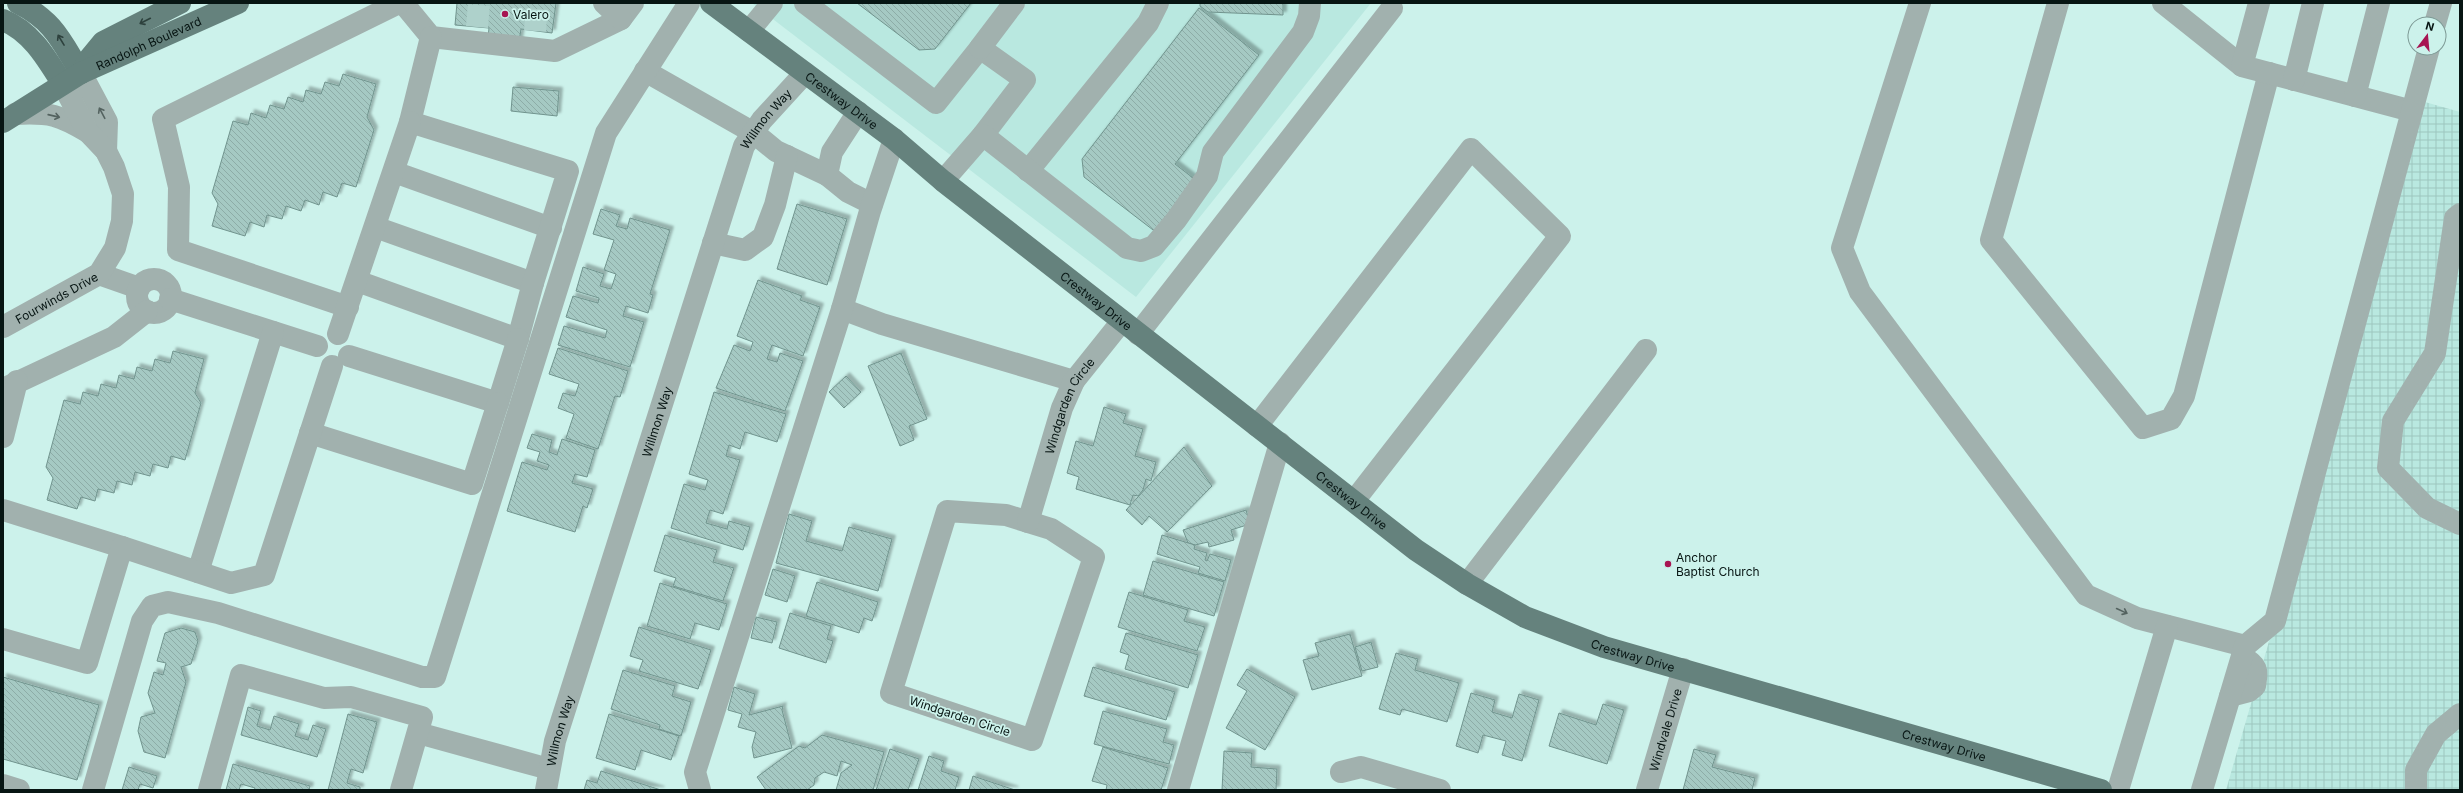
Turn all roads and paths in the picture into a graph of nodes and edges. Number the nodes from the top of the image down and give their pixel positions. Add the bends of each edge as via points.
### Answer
1 (18, 3) edge
2 (180, 3) edge
3 (238, 3) edge
4 (604, 3) edge
5 (689, 3) edge
6 (711, 3) edge
7 (772, 3) edge
8 (805, 3) edge
9 (1014, 3) edge
10 (1158, 3) edge
11 (1310, 3) edge
12 (1920, 3) edge
13 (2058, 3) edge
14 (2163, 3) edge
15 (2259, 3) edge
16 (2313, 3) edge
17 (2379, 3) edge
18 (2441, 3) edge
19 (407, 5) edge
20 (1392, 8) dead end
21 (627, 11) edge
22 (2437, 16) edge
23 (3, 20) edge
24 (749, 31) junction
25 (431, 37) junction
26 (980, 48) junction
27 (2427, 56) edge
28 (2242, 66) junction
29 (645, 71) junction
30 (805, 73) junction
31 (2269, 73) junction
32 (71, 78) junction
33 (2294, 80) junction
34 (2355, 96) junction
35 (2412, 111) junction
36 (858, 112) junction
37 (9, 118) edge
38 (410, 122) junction
39 (88, 132) junction
40 (754, 133) junction
41 (983, 135) junction
42 (894, 139) junction
43 (106, 151) junction
44 (787, 156) junction
45 (1028, 171) junction
46 (394, 172) junction
47 (827, 175) junction
48 (943, 181) junction
49 (872, 204) junction
50 (2460, 214) edge
51 (375, 228) junction
52 (551, 228) junction
53 (713, 243) junction
54 (178, 250) junction
55 (99, 274) junction
56 (357, 281) junction
57 (533, 283) junction
58 (139, 288) junction
59 (166, 290) junction
60 (348, 307) junction
61 (842, 309) junction
62 (147, 311) junction
63 (3, 328) edge
64 (1130, 328) junction
65 (274, 332) junction
66 (338, 334) junction
67 (518, 339) junction
68 (317, 346) junction
69 (1646, 350) dead end
70 (340, 361) junction
71 (1074, 381) junction
72 (10, 385) edge
73 (498, 403) junction
74 (1257, 426) junction
75 (310, 433) junction
76 (3, 437) edge
77 (1280, 443) junction
78 (1354, 501) junction
79 (3, 510) edge
80 (1028, 522) junction
81 (2460, 524) edge
82 (122, 547) junction
83 (198, 572) junction
84 (1467, 584) junction
85 (2167, 626) junction
86 (3, 639) edge
87 (2243, 651) junction
88 (1683, 669) junction
89 (2460, 714) edge
90 (418, 733) junction
91 (1342, 772) dead end
92 (547, 780) edge
93 (3, 785) edge
94 (19, 790) edge
95 (93, 790) edge
96 (209, 790) edge
97 (401, 790) edge
98 (700, 790) edge
99 (1178, 790) edge
100 (1440, 790) edge
101 (1648, 790) edge
102 (2101, 790) edge
103 (2118, 790) edge
104 (2202, 790) edge
105 (2416, 790) edge

32 -> 1 main road, Randolph Boulevard via 52,27 37,13
2 -> 32 main road, Randolph Boulevard via 102,42
3 - 32 main road, Randolph Boulevard
4 - 21 street
5 - 29 street
6 - 24 main road, Crestway Drive
7 - 24 street
8 - 26 street via 936,103
9 - 26 street
10 - 45 street via 1148,22
11 - 45 street via 1310,16 1304,32 1213,152 1207,176 1154,246 1141,250 1127,248
12 -> 85 street via 1842,248 1860,292 2086,595 2137,618
13 - 31 street via 1991,240 2143,428 2171,419 2184,396
14 - 28 street
15 - 28 street
16 - 33 street
17 - 34 street
18 - 22 street
19 - 25 street
19 - 54 street via 162,119 179,187
20 - 64 street, Windgarden Circle
21 - 25 street via 556,51 534,40 476,35
23 - 32 main road via 33,41
24 - 30 main road, Crestway Drive
25 - 38 street
26 - 41 street via 1025,80
27 - 35 street
28 - 31 street
29 - 40 street
29 - 95 street via 606,133 434,677 422,677 218,613 168,602 152,606 142,621
30 - 36 main road, Crestway Drive
30 - 40 street, Willmon Way via 762,120
31 - 33 street
32 - 37 main road
32 - 39 street, Fourwinds Drive via 73,104
43 -> 32 street, Fourwinds Drive via 107,122
33 - 34 street
34 - 35 street
35 - 87 street via 2275,621
36 - 42 main road, Crestway Drive
36 - 47 street via 832,152
37 -> 39 street via 39,113 56,115
38 - 46 street
38 - 52 street via 568,171
39 - 43 street, Fourwinds Drive
40 - 44 street
40 - 53 street, Willmon Way via 744,146
41 - 45 street
41 - 48 street
42 - 48 main road, Crestway Drive
42 - 49 street
43 - 55 street, Fourwinds Drive via 123,194 122,221 115,248
44 - 47 street
44 - 53 street via 775,205 763,237 745,250
46 - 51 street
46 - 52 street
47 - 49 street via 848,192
48 - 64 main road, Crestway Drive
49 - 61 street
50 - 81 street via 2455,218 2435,353 2393,421 2388,468 2427,508
51 - 56 street
51 - 57 street
52 - 57 street
53 - 92 street, Willmon Way via 558,734
54 - 59 street
54 - 60 street
55 - 58 street
55 - 63 street, Fourwinds Drive
56 - 60 street
56 - 67 street
57 - 67 street
58 - 59 street via 151,279
58 - 62 street via 137,300
59 - 62 street via 160,312
59 - 65 street
60 - 66 street
61 - 71 street via 882,324
61 - 98 street via 695,772
62 - 72 street via 114,337
64 - 71 street, Windgarden Circle
64 - 74 main road, Crestway Drive
65 - 68 street
65 - 83 street
66 - 68 street via 323,337
66 - 70 street via 347,340
67 - 73 street
68 - 70 street via 322,361
69 - 84 street
70 - 73 street
70 - 75 street
71 - 80 street, Windgarden Circle via 1062,408
72 - 76 street
73 - 75 street via 472,484
74 - 77 main road, Crestway Drive
74 - 78 street via 1471,149 1560,236
75 - 83 street via 264,575 231,583
77 - 78 main road, Crestway Drive
77 - 99 street
78 - 84 main road, Crestway Drive via 1416,550
79 - 82 street
80 - 80 street, Windgarden Circle via 1051,529 1094,557 1032,740 891,693 947,511 1006,515
82 - 83 street
82 - 86 street via 87,663
84 - 88 main road, Crestway Drive via 1525,617 1604,647
85 - 87 street
85 - 103 street
87 - 104 street
88 - 101 street, Windvale Drive
88 - 102 main road, Crestway Drive
89 - 105 street via 2436,734 2416,770
90 - 92 street
90 - 96 street via 422,718 351,697 324,698 241,675
90 - 97 street
91 - 100 street via 1361,767
93 - 94 street

